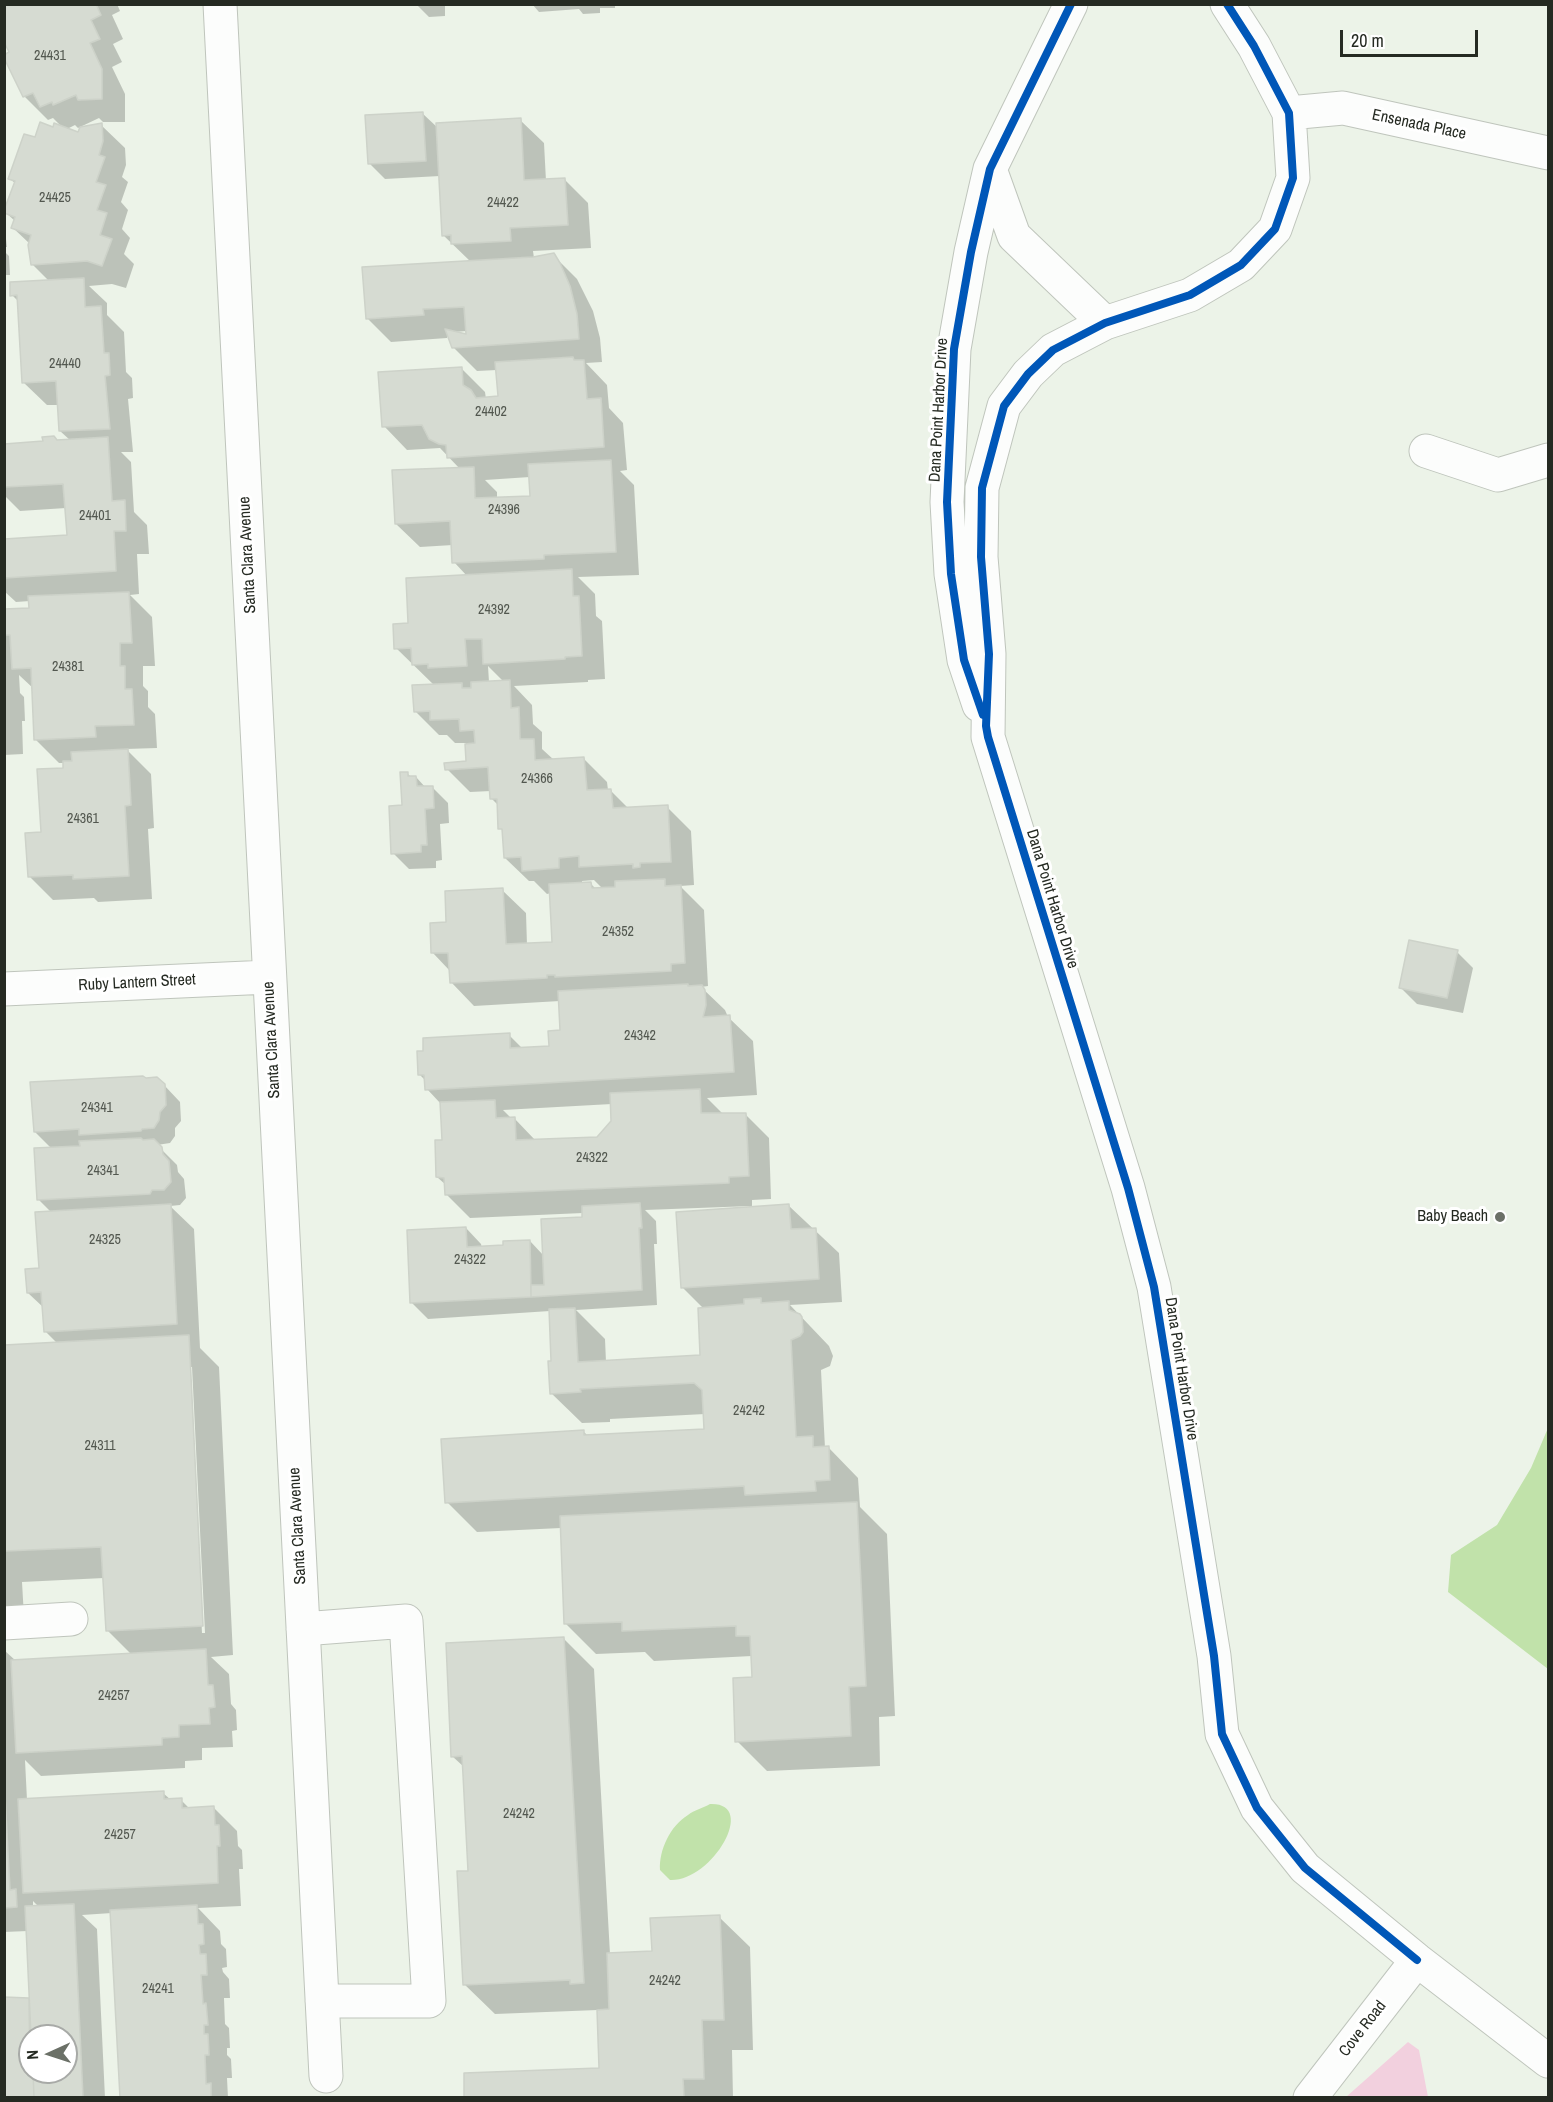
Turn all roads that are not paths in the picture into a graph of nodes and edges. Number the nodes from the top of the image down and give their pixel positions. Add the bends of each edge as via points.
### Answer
1 (220, 4) edge
2 (1071, 4) edge
3 (1227, 4) edge
4 (1289, 113) junction
5 (1548, 153) edge
6 (990, 169) junction
7 (1105, 323) junction
8 (1426, 451) dead end
9 (1548, 460) edge
10 (986, 726) junction
11 (269, 977) junction
12 (4, 989) edge
13 (71, 1619) dead end
14 (4, 1623) edge
15 (303, 1629) junction
16 (1417, 1960) junction
17 (322, 2001) junction
18 (1548, 2061) edge
19 (326, 2076) dead end
20 (1310, 2097) edge

1 - 11 street, Santa Clara Avenue
2 - 6 street, Dana Point Harbor Drive
3 - 4 street, Dana Point Harbor Drive
4 - 5 street, Ensenada Place via 1342,108
4 - 7 street, Dana Point Harbor Drive via 1293,178 1275,229 1241,265 1190,295
6 - 7 street via 1014,236
6 - 10 street, Dana Point Harbor Drive via 954,349 947,502 951,574 964,660
7 - 10 street, Dana Point Harbor Drive via 1053,350 1028,374 1004,406 982,488 981,557 989,654
8 - 9 street via 1498,475
10 - 16 street, Dana Point Harbor Drive via 1128,1188 1154,1287 1214,1656 1222,1734 1257,1808 1305,1868
11 - 12 street, Ruby Lantern Street
11 - 15 street, Santa Clara Avenue
13 - 14 street
15 - 17 street, Santa Clara Avenue
15 - 17 street via 406,1621 429,2001
16 - 18 street, Dana Point Harbor Drive
16 - 20 street, Cove Road
17 - 19 street, Santa Clara Avenue

